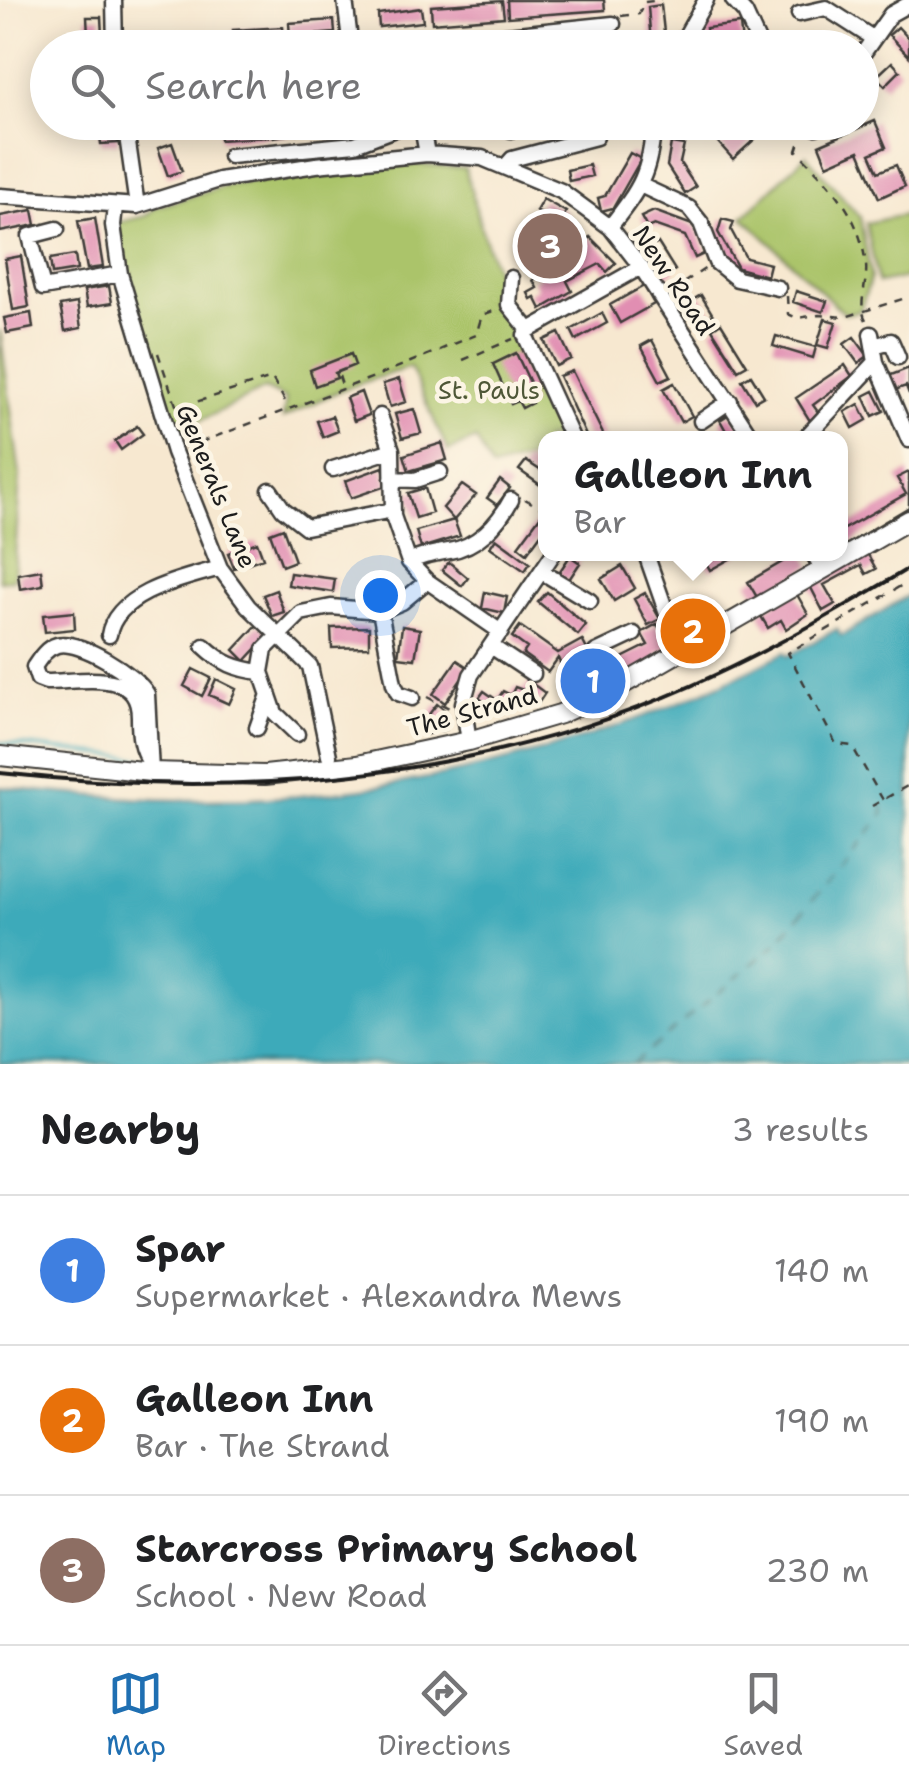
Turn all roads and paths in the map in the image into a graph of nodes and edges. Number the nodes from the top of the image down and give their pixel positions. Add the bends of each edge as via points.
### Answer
1 (114, 0) edge
2 (345, 0) edge
3 (662, 0) edge
4 (706, 0) edge
5 (732, 0) edge
6 (909, 4) edge
7 (800, 14) dead end
8 (613, 24) joint
9 (115, 30) edge
10 (349, 30) edge
11 (576, 30) edge
12 (688, 30) edge
13 (753, 30) edge
14 (860, 30) edge
15 (877, 30) edge
16 (127, 140) edge
17 (365, 140) edge
18 (424, 140) edge
19 (585, 140) edge
20 (651, 140) edge
21 (804, 140) edge
22 (428, 154) junction
23 (230, 156) dead end
24 (506, 167) junction
25 (642, 186) junction
26 (0, 196) edge
27 (115, 206) junction
28 (137, 206) junction
29 (610, 227) junction
30 (57, 229) dead end
31 (716, 262) junction
32 (641, 267) junction
33 (120, 274) junction
34 (511, 278) dead end
35 (778, 288) joint
36 (909, 297) edge
37 (662, 298) junction
38 (510, 305) junction
39 (862, 313) junction
40 (527, 333) junction
41 (153, 339) dead end
42 (874, 347) junction
43 (898, 358) dead end
44 (464, 360) dead end
45 (339, 376) dead end
46 (343, 389) junction
47 (730, 402) junction
48 (289, 409) junction
49 (380, 416) dead end
50 (701, 421) dead end
51 (569, 431) edge
52 (748, 431) edge
53 (810, 431) edge
54 (909, 440) edge
55 (392, 450) junction
56 (174, 452) junction
57 (333, 469) dead end
58 (440, 472) dead end
59 (392, 480) junction
60 (270, 490) dead end
61 (512, 500) joint
62 (538, 507) edge
63 (393, 510) junction
64 (909, 520) edge
65 (848, 547) edge
66 (549, 561) edge
67 (648, 561) edge
68 (649, 561) edge
69 (818, 561) edge
70 (409, 562) junction
71 (220, 568) junction
72 (542, 572) junction
73 (635, 574) dead end
74 (427, 581) junction
75 (909, 581) edge
76 (590, 600) dead end
77 (380, 610) junction
78 (501, 632) junction
79 (634, 634) dead end
80 (109, 635) dead end
81 (278, 636) junction
82 (204, 646) dead end
83 (491, 646) junction
84 (688, 650) junction
85 (260, 672) junction
86 (533, 674) dead end
87 (615, 690) junction
88 (412, 698) joint
89 (269, 700) junction
90 (454, 717) dead end
91 (263, 725) dead end
92 (297, 734) dead end
93 (469, 741) junction
94 (0, 756) edge
95 (329, 756) dead end
96 (150, 767) junction
97 (909, 784) edge
98 (882, 800) junction
99 (872, 806) dead end

1 - 9 street
2 - 10 street
3 - 8 path via 644,2 638,14 618,16 619,24
4 - 12 street
5 - 13 street
6 - 15 street
7 - 14 street via 826,8
8 - 11 street
16 - 28 street
17 - 23 street
18 - 22 street
19 - 24 street via 512,159
20 - 25 street
21 - 39 path via 797,152 853,215 866,268
22 - 24 street, New Road
22 - 28 street, New Road via 218,180
24 - 29 street, New Road via 560,191
25 - 29 street
25 - 31 street via 689,208
26 - 27 street, New Road
27 - 28 street, New Road
27 - 33 street, Generals Lane
29 - 32 street, New Road
30 - 33 street via 30,236 43,288
31 - 35 street via 737,278
31 - 37 path
32 - 37 street, New Road
32 - 40 street
33 - 56 street, Generals Lane
34 - 38 street
35 - 39 path via 787,295 788,314 798,318
36 - 39 path
37 - 47 street, New Road
38 - 40 street
38 - 46 path via 482,315 476,335
40 - 44 path
40 - 51 street
41 - 48 path via 177,408 272,378
42 - 43 street via 891,341
42 - 53 street
42 - 54 street
45 - 46 path
46 - 48 path
47 - 50 street
47 - 52 street, New Road
48 - 56 path
49 - 55 street
55 - 57 street
55 - 59 street
56 - 71 street, Generals Lane
58 - 59 street
59 - 63 street
60 - 63 street via 306,527
61 - 62 path
61 - 70 street via 476,541
63 - 70 street
64 - 65 main road, The Strand
66 - 72 street
67 - 73 street
68 - 84 street
69 - 84 main road, The Strand
70 - 74 street
71 - 80 street via 137,599 113,620
71 - 81 street, Generals Lane
72 - 76 street
72 - 78 street
74 - 77 street
74 - 78 street
75 - 98 path via 788,653 836,744 852,746
77 - 81 street via 301,613
77 - 88 street via 394,684
78 - 83 street
79 - 87 street via 596,652
81 - 85 street via 265,649
81 - 95 street, Generals Lane via 310,666
82 - 85 street via 235,668
83 - 86 street
83 - 93 street via 464,698
84 - 87 main road, The Strand
85 - 89 street
87 - 93 main road, The Strand
88 - 90 path via 435,701
89 - 91 street
89 - 92 street
93 - 96 main road, The Strand via 306,772 218,775
94 - 96 main road, The Strand
96 - 96 street via 132,690 116,681 38,679 34,667 43,654 71,643 142,686
97 - 98 path
98 - 99 path

